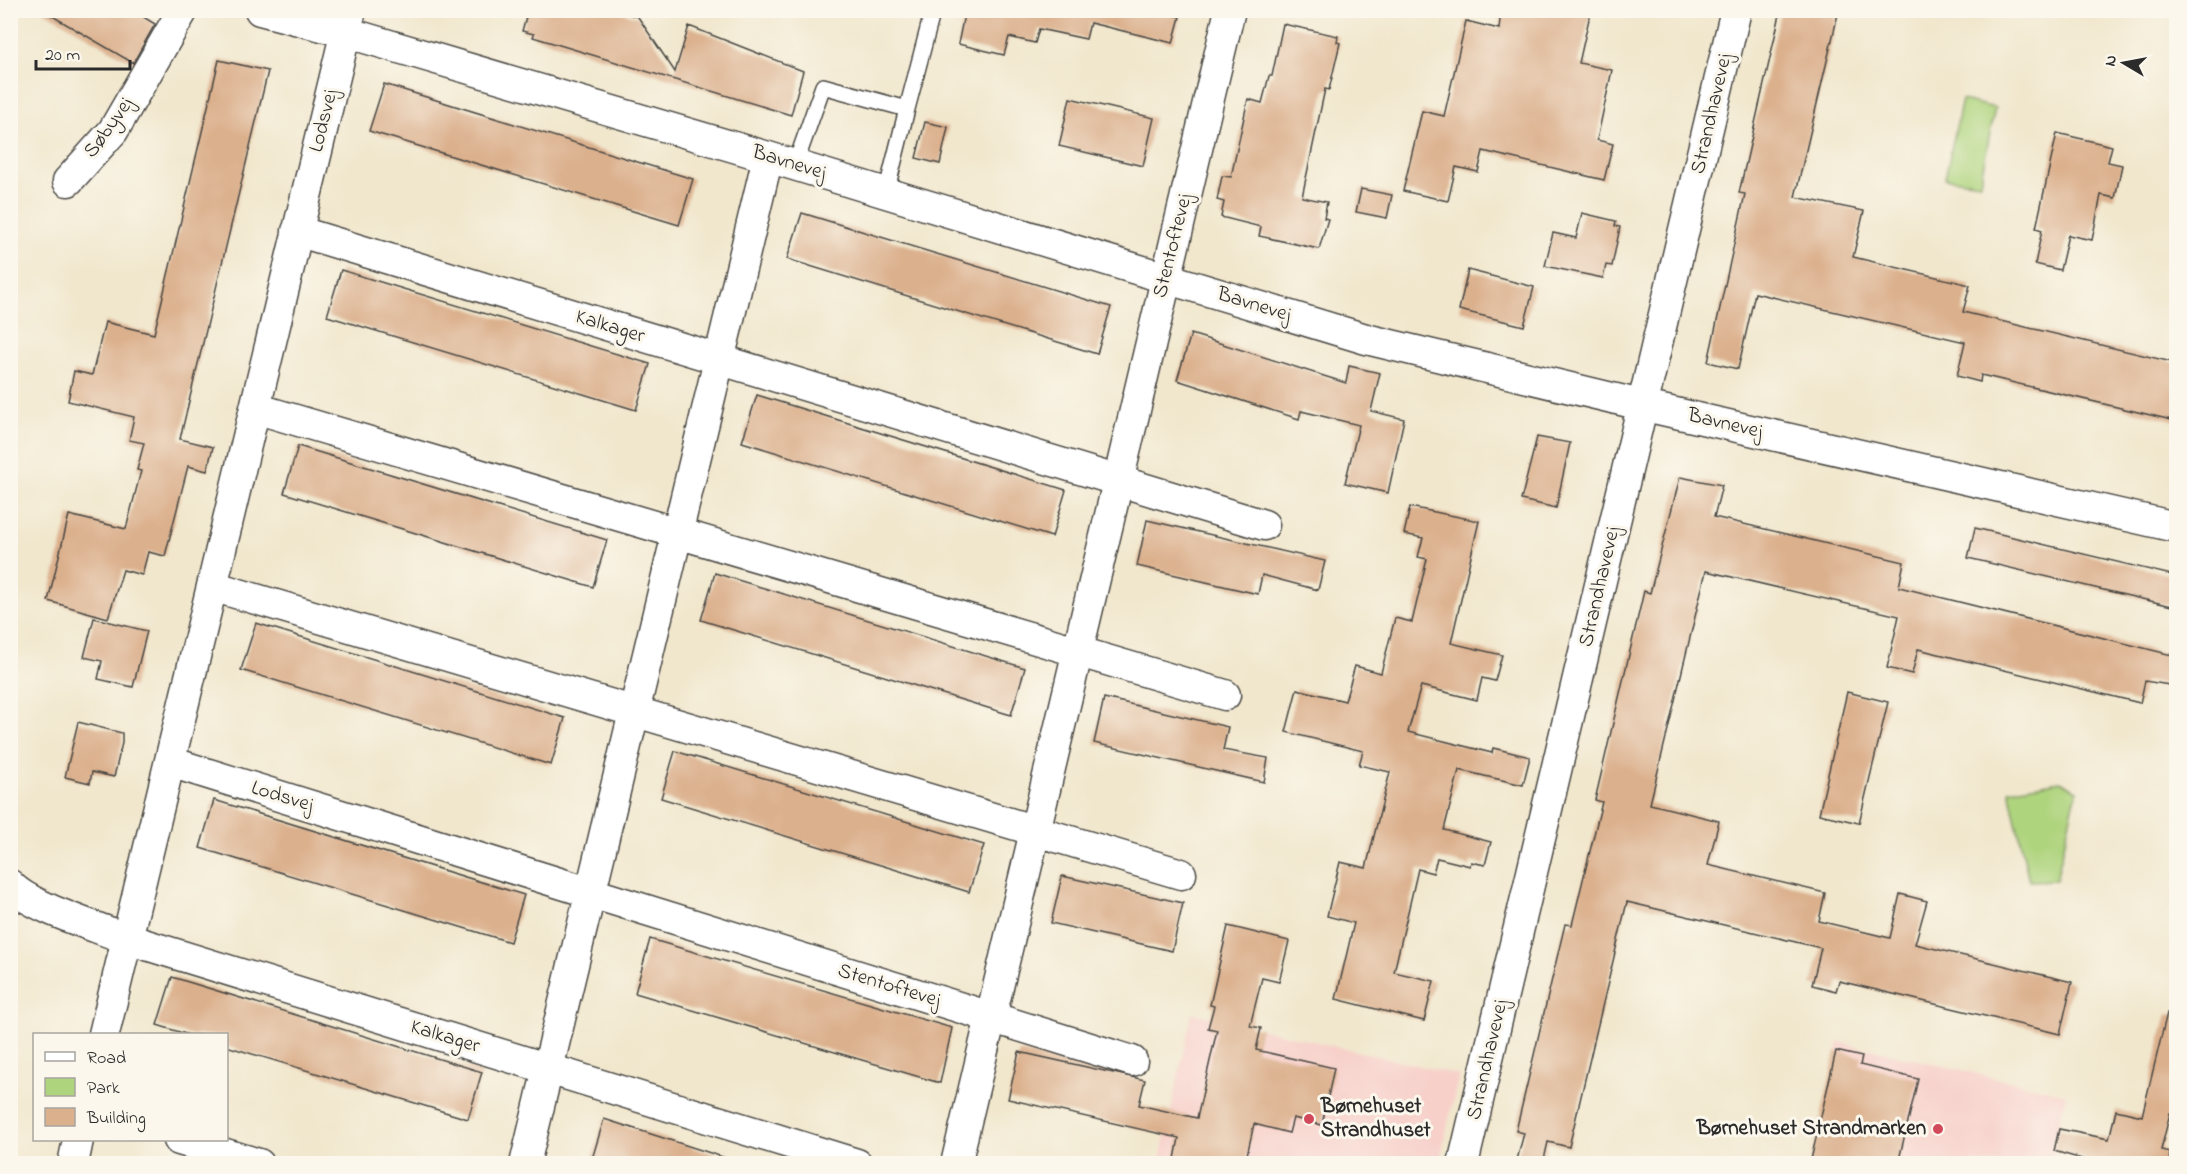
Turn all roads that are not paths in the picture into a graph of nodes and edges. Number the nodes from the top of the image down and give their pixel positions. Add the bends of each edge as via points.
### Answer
1 (183, 10) edge
2 (260, 10) edge
3 (933, 10) edge
4 (1230, 10) edge
5 (1736, 10) edge
6 (348, 21) edge
7 (907, 109) junction
8 (781, 161) junction
9 (69, 181) dead end
10 (886, 193) junction
11 (297, 231) junction
12 (1165, 279) junction
13 (719, 359) junction
14 (1643, 405) junction
15 (255, 408) junction
16 (1118, 481) junction
17 (1264, 525) dead end
18 (2176, 527) edge
19 (677, 533) junction
20 (212, 586) junction
21 (1077, 651) junction
22 (1225, 695) dead end
23 (634, 711) junction
24 (170, 762) junction
25 (1035, 830) junction
26 (1181, 874) dead end
27 (13, 891) edge
28 (590, 892) junction
29 (127, 939) junction
30 (991, 1017) junction
31 (104, 1033) edge
32 (1132, 1061) dead end
33 (548, 1068) junction
34 (78, 1141) edge
35 (182, 1141) edge
36 (73, 1164) edge
37 (259, 1164) edge
38 (525, 1164) edge
39 (857, 1164) edge
40 (956, 1164) edge
41 (1463, 1164) edge

1 - 9 street, Søbyvej via 113,131
2 - 6 street
3 - 7 lane
4 - 12 street, Stentoftevej
5 - 14 street, Strandhavevej
6 - 8 street, Bavnevej
6 - 11 street, Lodsvej
7 - 8 lane via 823,86
7 - 10 lane
8 - 10 street, Bavnevej
8 - 13 street
10 - 12 street, Bavnevej
11 - 13 street, Kalkager
11 - 15 street, Lodsvej
12 - 14 street, Bavnevej via 1366,339
12 - 16 street, Stentoftevej
13 - 16 street, Kalkager
13 - 19 street
14 - 18 street, Bavnevej
14 - 41 street, Strandhavevej
15 - 19 street
15 - 20 street, Lodsvej
16 - 17 street
16 - 21 street, Stentoftevej
19 - 21 street
19 - 23 street
20 - 23 street
20 - 24 street, Lodsvej
21 - 22 street
21 - 25 street, Stentoftevej
23 - 25 street
23 - 28 street
24 - 28 street, Lodsvej
24 - 29 street, Lodsvej
25 - 26 street
25 - 30 street, Stentoftevej
27 - 29 street
28 - 30 street, Stentoftevej
28 - 33 street
29 - 31 street, Lodsvej
29 - 33 street, Kalkager
30 - 32 street, Stentoftevej
30 - 40 street, Stentoftevej
33 - 38 street
33 - 39 street, Kalkager
34 - 36 street
35 - 37 street

